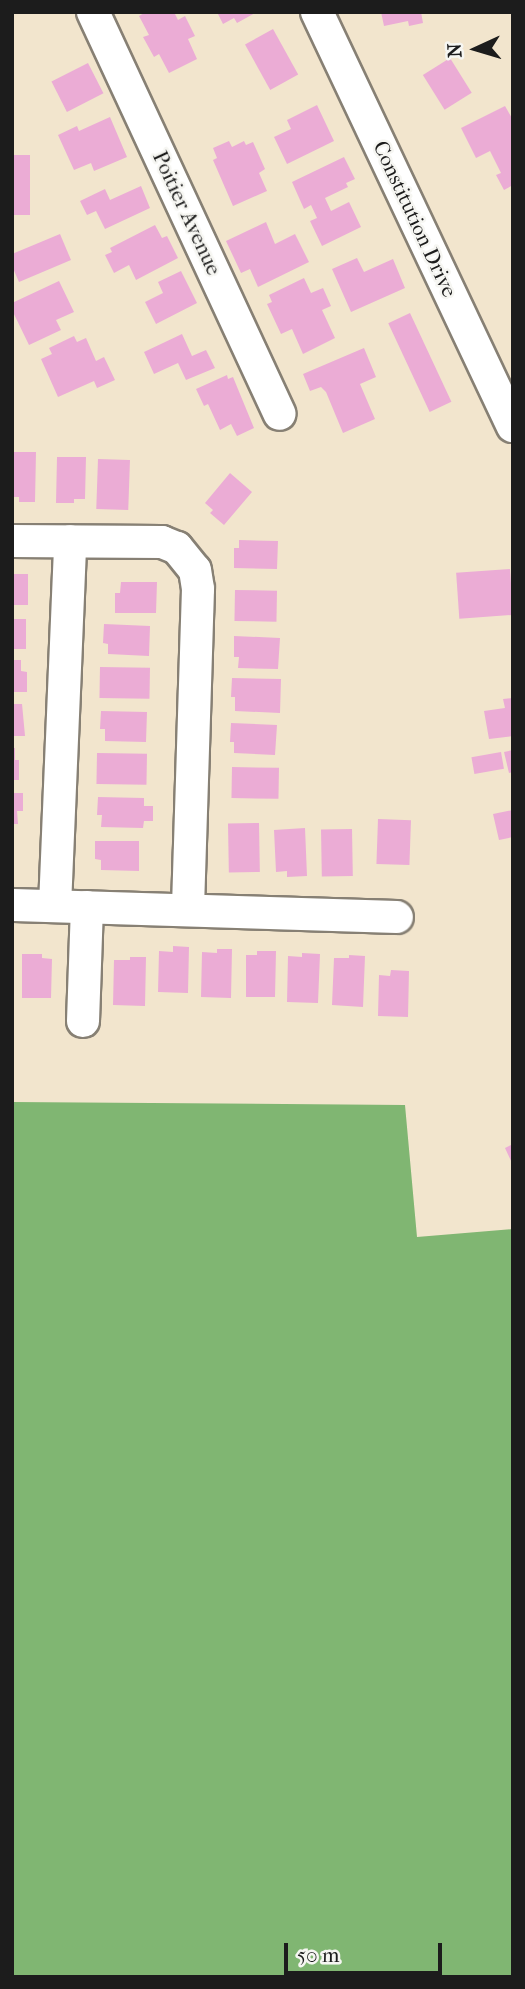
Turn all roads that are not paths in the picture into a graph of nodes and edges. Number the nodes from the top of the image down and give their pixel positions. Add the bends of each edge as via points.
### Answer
1 (93, 12) edge
2 (317, 12) edge
3 (280, 414) dead end
4 (513, 426) edge
5 (12, 541) edge
6 (69, 541) junction
7 (12, 905) edge
8 (55, 906) junction
9 (87, 907) junction
10 (188, 909) junction
11 (397, 916) dead end
12 (83, 1021) dead end

1 - 3 street, Poitier Avenue
2 - 4 street, Constitution Drive
5 - 6 street
6 - 8 street
6 - 10 street via 162,542 177,548 195,570
7 - 8 street
8 - 9 street
9 - 10 street
9 - 12 street
10 - 11 street

